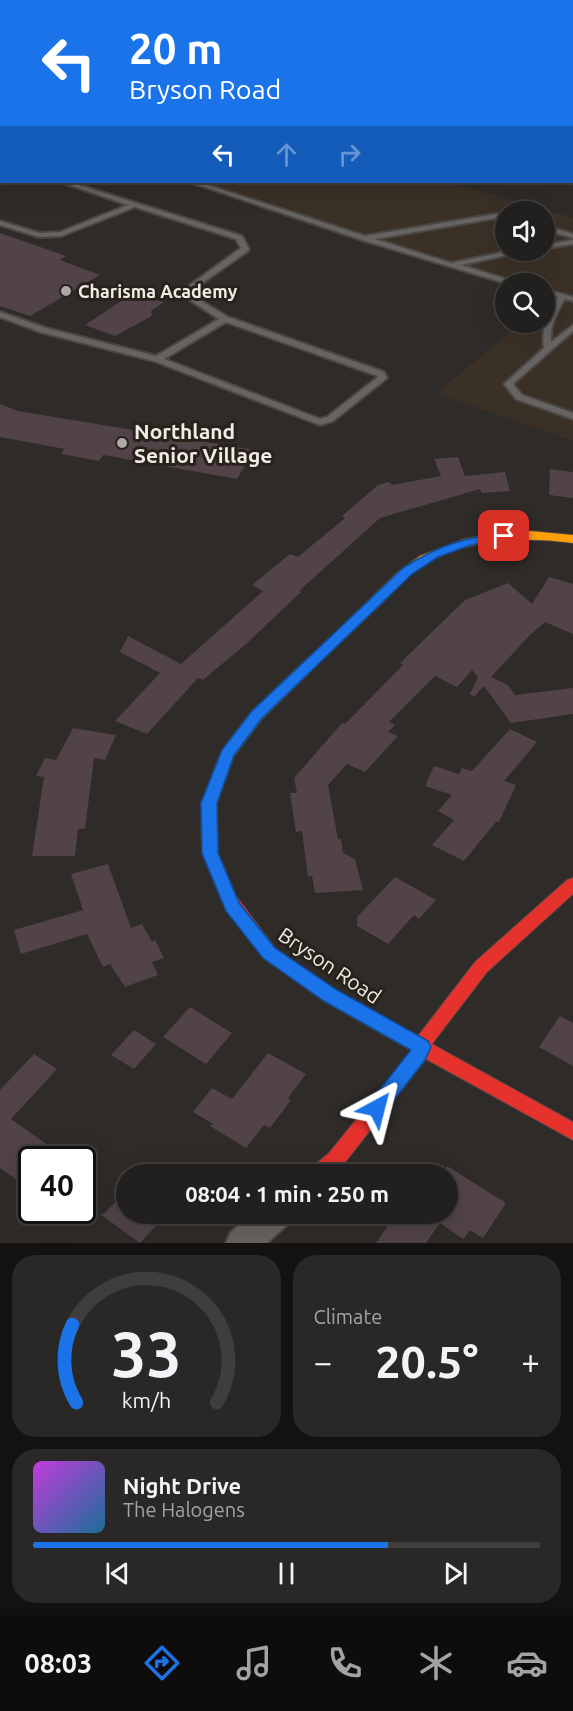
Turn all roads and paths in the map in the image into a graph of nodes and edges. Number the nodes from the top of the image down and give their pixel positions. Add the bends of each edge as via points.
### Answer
1 (67, 183) edge
2 (196, 183) edge
3 (135, 205) junction
4 (495, 216) edge
5 (0, 223) edge
6 (555, 230) edge
7 (573, 236) edge
8 (365, 238) junction
9 (573, 242) edge
10 (555, 245) edge
11 (495, 257) edge
12 (452, 265) junction
13 (495, 277) edge
14 (555, 294) edge
15 (563, 296) junction
16 (573, 299) edge
17 (0, 314) edge
18 (225, 319) junction
19 (573, 327) edge
20 (548, 349) junction
21 (157, 359) junction
22 (573, 416) edge
23 (573, 539) edge
24 (573, 884) edge
25 (422, 1047) junction
26 (573, 1132) edge
27 (330, 1164) edge
28 (264, 1224) edge
29 (243, 1243) edge

1 - 3 lane
2 - 8 lane
3 - 5 lane via 61,234 39,235
3 - 18 lane via 239,238 245,249 183,293
4 - 8 lane
6 - 7 lane
8 - 12 lane
9 - 10 lane
11 - 12 lane
12 - 13 lane
14 - 15 lane
15 - 16 lane
15 - 20 lane via 547,320
17 - 21 lane via 44,330
18 - 21 lane
18 - 21 lane via 381,374 383,378 330,419 320,422
19 - 20 lane
20 - 22 lane via 508,384 519,398
23 - 25 street, Bryson Road via 522,534 468,542 407,571 257,715 228,754 209,803 210,853 227,896 269,953 330,996
24 - 25 street via 481,967
25 - 26 street, Bryson Road
25 - 27 street
28 - 29 street

